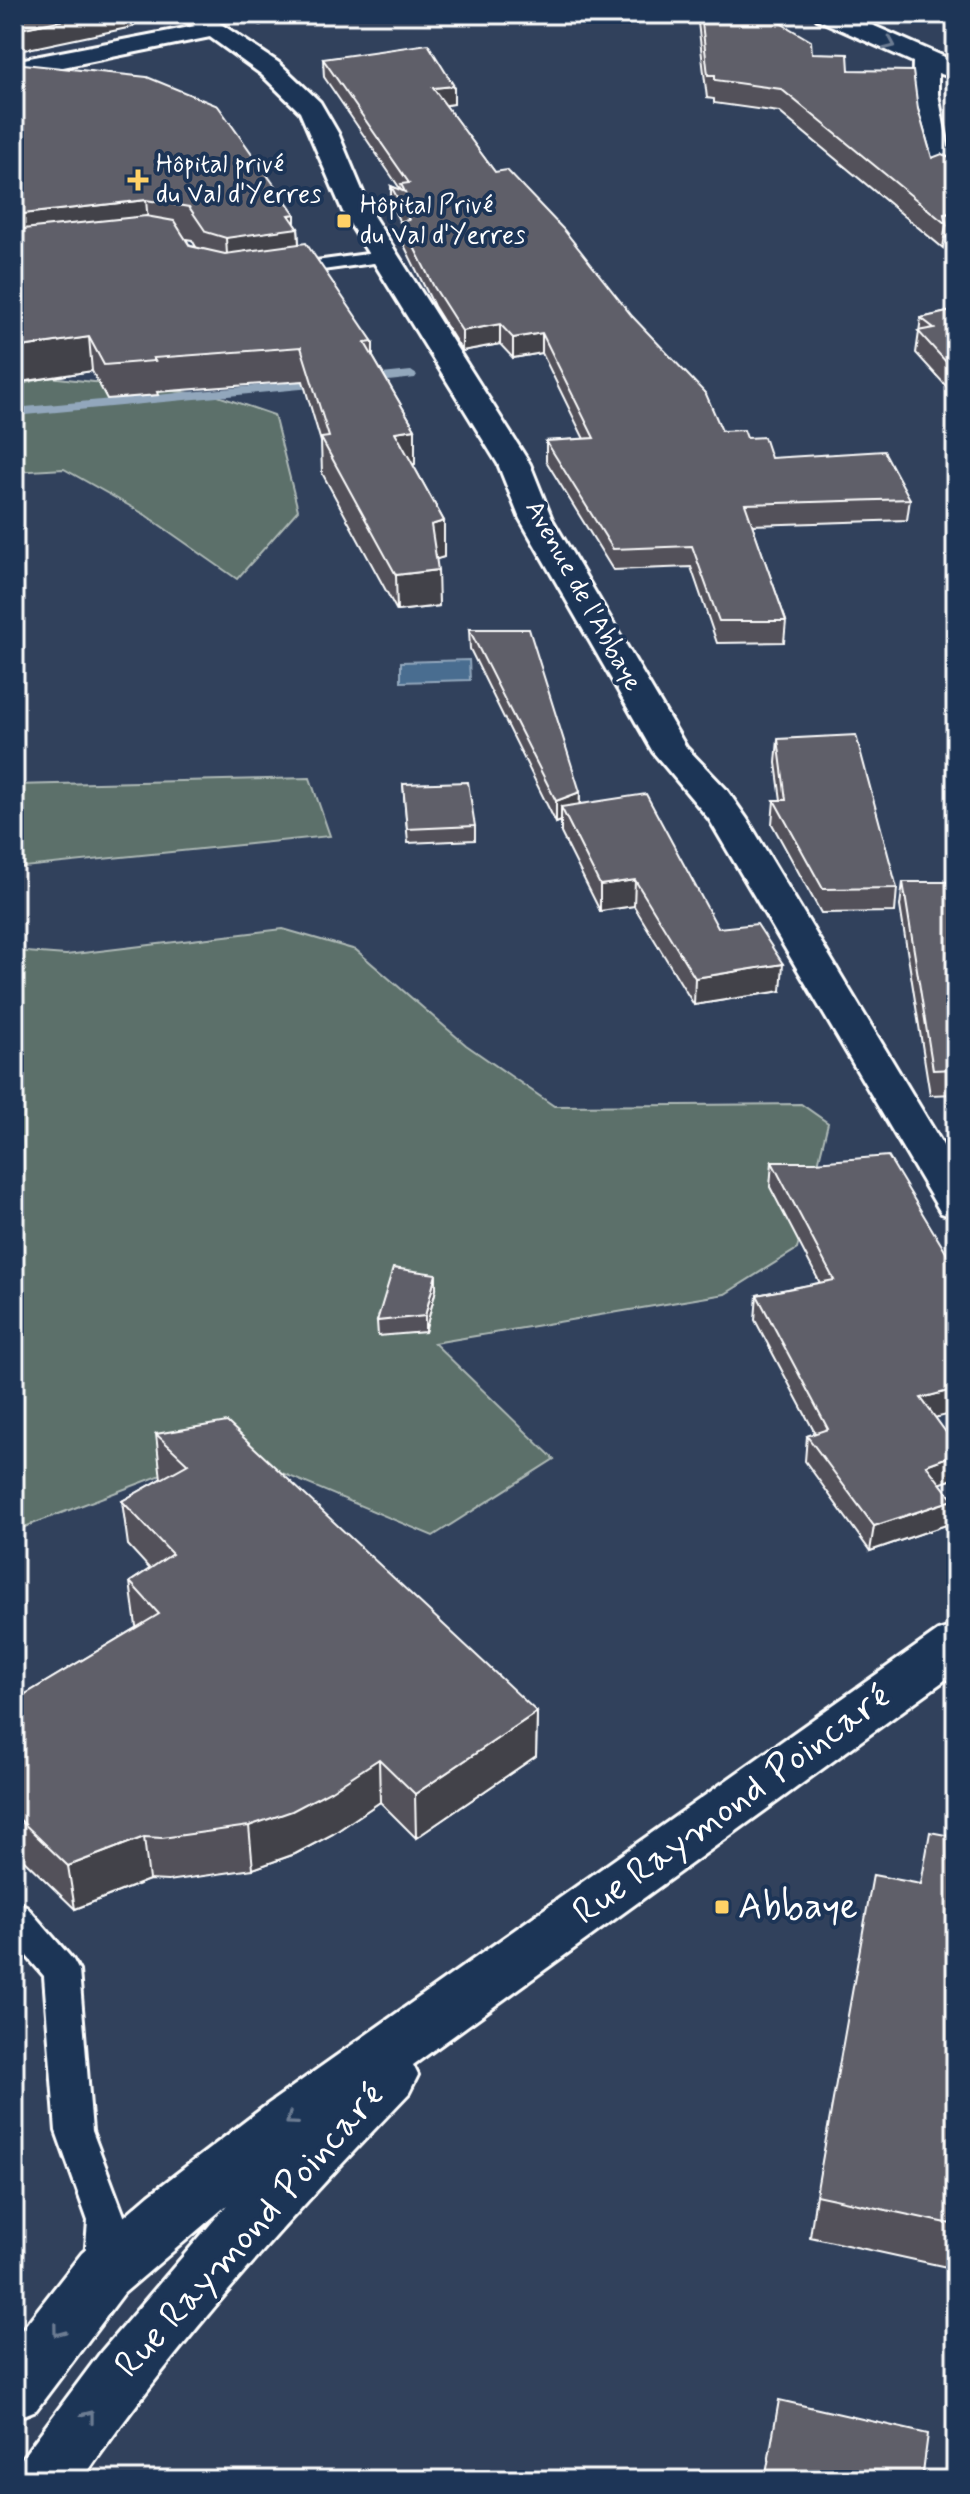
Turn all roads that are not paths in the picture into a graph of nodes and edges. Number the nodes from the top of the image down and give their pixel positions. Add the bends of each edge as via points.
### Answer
1 (826, 14) edge
2 (201, 22) edge
3 (926, 59) junction
4 (14, 69) edge
5 (956, 71) edge
6 (956, 175) edge
7 (379, 252) junction
8 (307, 255) edge
9 (274, 272) edge
10 (956, 1203) edge
11 (956, 1645) edge
12 (14, 1916) edge
13 (469, 1994) junction
14 (103, 2273) junction
15 (14, 2389) edge
16 (44, 2480) edge

1 -> 3 street
2 - 4 street
2 - 7 street, Avenue de l'Abbaye via 277,74 312,109 330,140 349,199
3 - 5 street
3 - 6 street via 925,94 935,148
7 - 8 lane
7 - 9 lane
7 - 10 street, Avenue de l'Abbaye via 514,464 536,519 671,752 728,819
11 - 13 street, Rue Raymond Poincaré
12 - 14 lane via 61,1971 74,2131 107,2221
13 -> 14 street, Rue Raymond Poincaré via 284,2125
16 -> 13 street, Rue Raymond Poincaré via 182,2297
14 -> 15 street, Rue Raymond Poincaré

